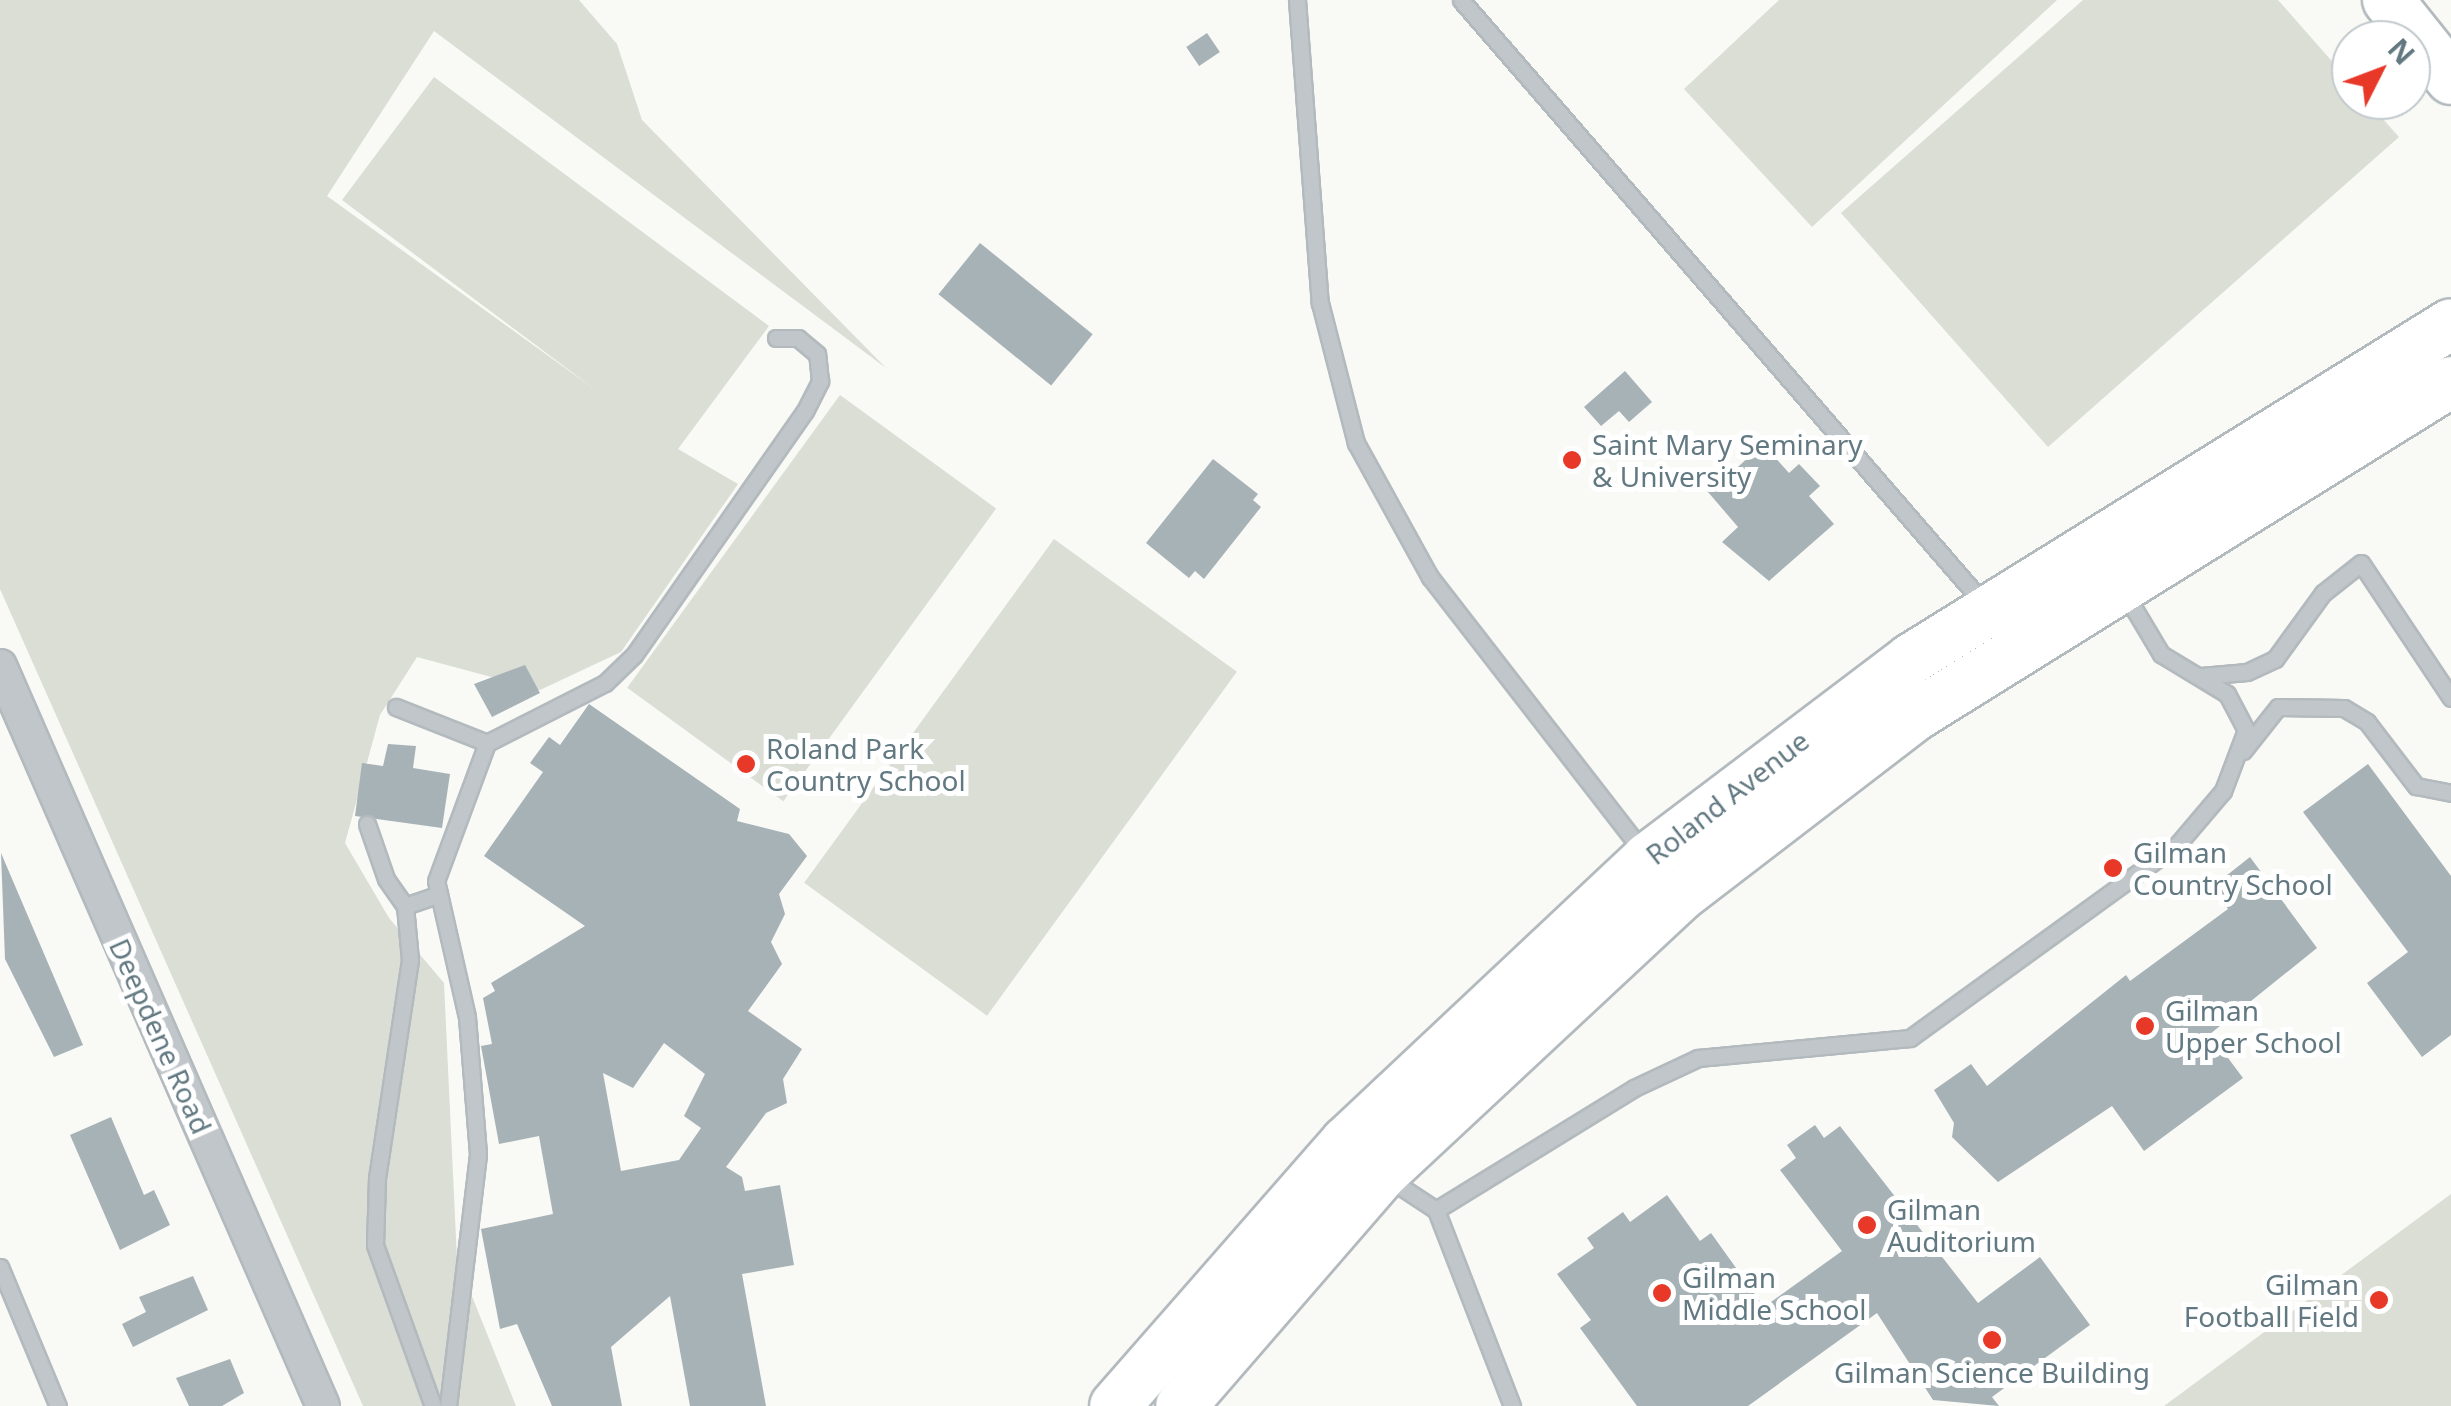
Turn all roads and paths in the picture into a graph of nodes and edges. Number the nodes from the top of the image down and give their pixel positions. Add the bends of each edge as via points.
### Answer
1 (1297, 0) edge
2 (1461, 0) edge
3 (2388, 0) edge
4 (2451, 79) edge
5 (2451, 324) edge
6 (776, 338) dead end
7 (2451, 382) edge
8 (2120, 584) junction
9 (2002, 629) junction
10 (0, 666) edge
11 (2201, 676) junction
12 (2451, 698) edge
13 (396, 707) dead end
14 (487, 743) junction
15 (2243, 751) junction
16 (2451, 793) edge
17 (367, 824) dead end
18 (1664, 877) junction
19 (439, 894) junction
20 (405, 906) junction
21 (1364, 1158) junction
22 (1436, 1210) junction
23 (0, 1267) edge
24 (58, 1406) edge
25 (323, 1406) edge
26 (433, 1406) edge
27 (448, 1406) edge
28 (1115, 1406) edge
29 (1180, 1406) edge
30 (1512, 1406) edge

1 - 18 lane via 1320,303 1356,442 1430,577
2 - 9 lane
3 - 4 main road
5 - 9 main road, Roland Avenue
6 - 14 lane via 798,338 818,354 820,381 634,655 605,683
7 - 8 main road, Roland Avenue
8 - 9 main road, Roland Avenue
8 - 11 lane via 2161,654
9 - 18 main road, Roland Avenue via 1853,761
10 - 25 street, Deepdene Road
11 - 12 lane via 2247,672 2275,659 2323,593 2361,563
11 - 15 lane via 2234,704 2246,730
13 - 14 lane
14 - 19 lane via 436,882
15 - 16 lane via 2278,707 2344,708 2367,722 2416,786
15 - 22 lane via 2212,808 2176,845 1925,1031 1891,1044 1698,1058 1619,1096
17 - 20 lane via 386,879
18 - 21 main road, Roland Avenue
19 - 20 lane
19 - 27 lane via 467,1017 478,1154
20 - 26 lane via 404,1030 376,1178 375,1245
21 - 22 lane
21 - 28 main road, Roland Avenue
21 - 29 main road, Roland Avenue
22 - 30 lane
23 - 24 lane

